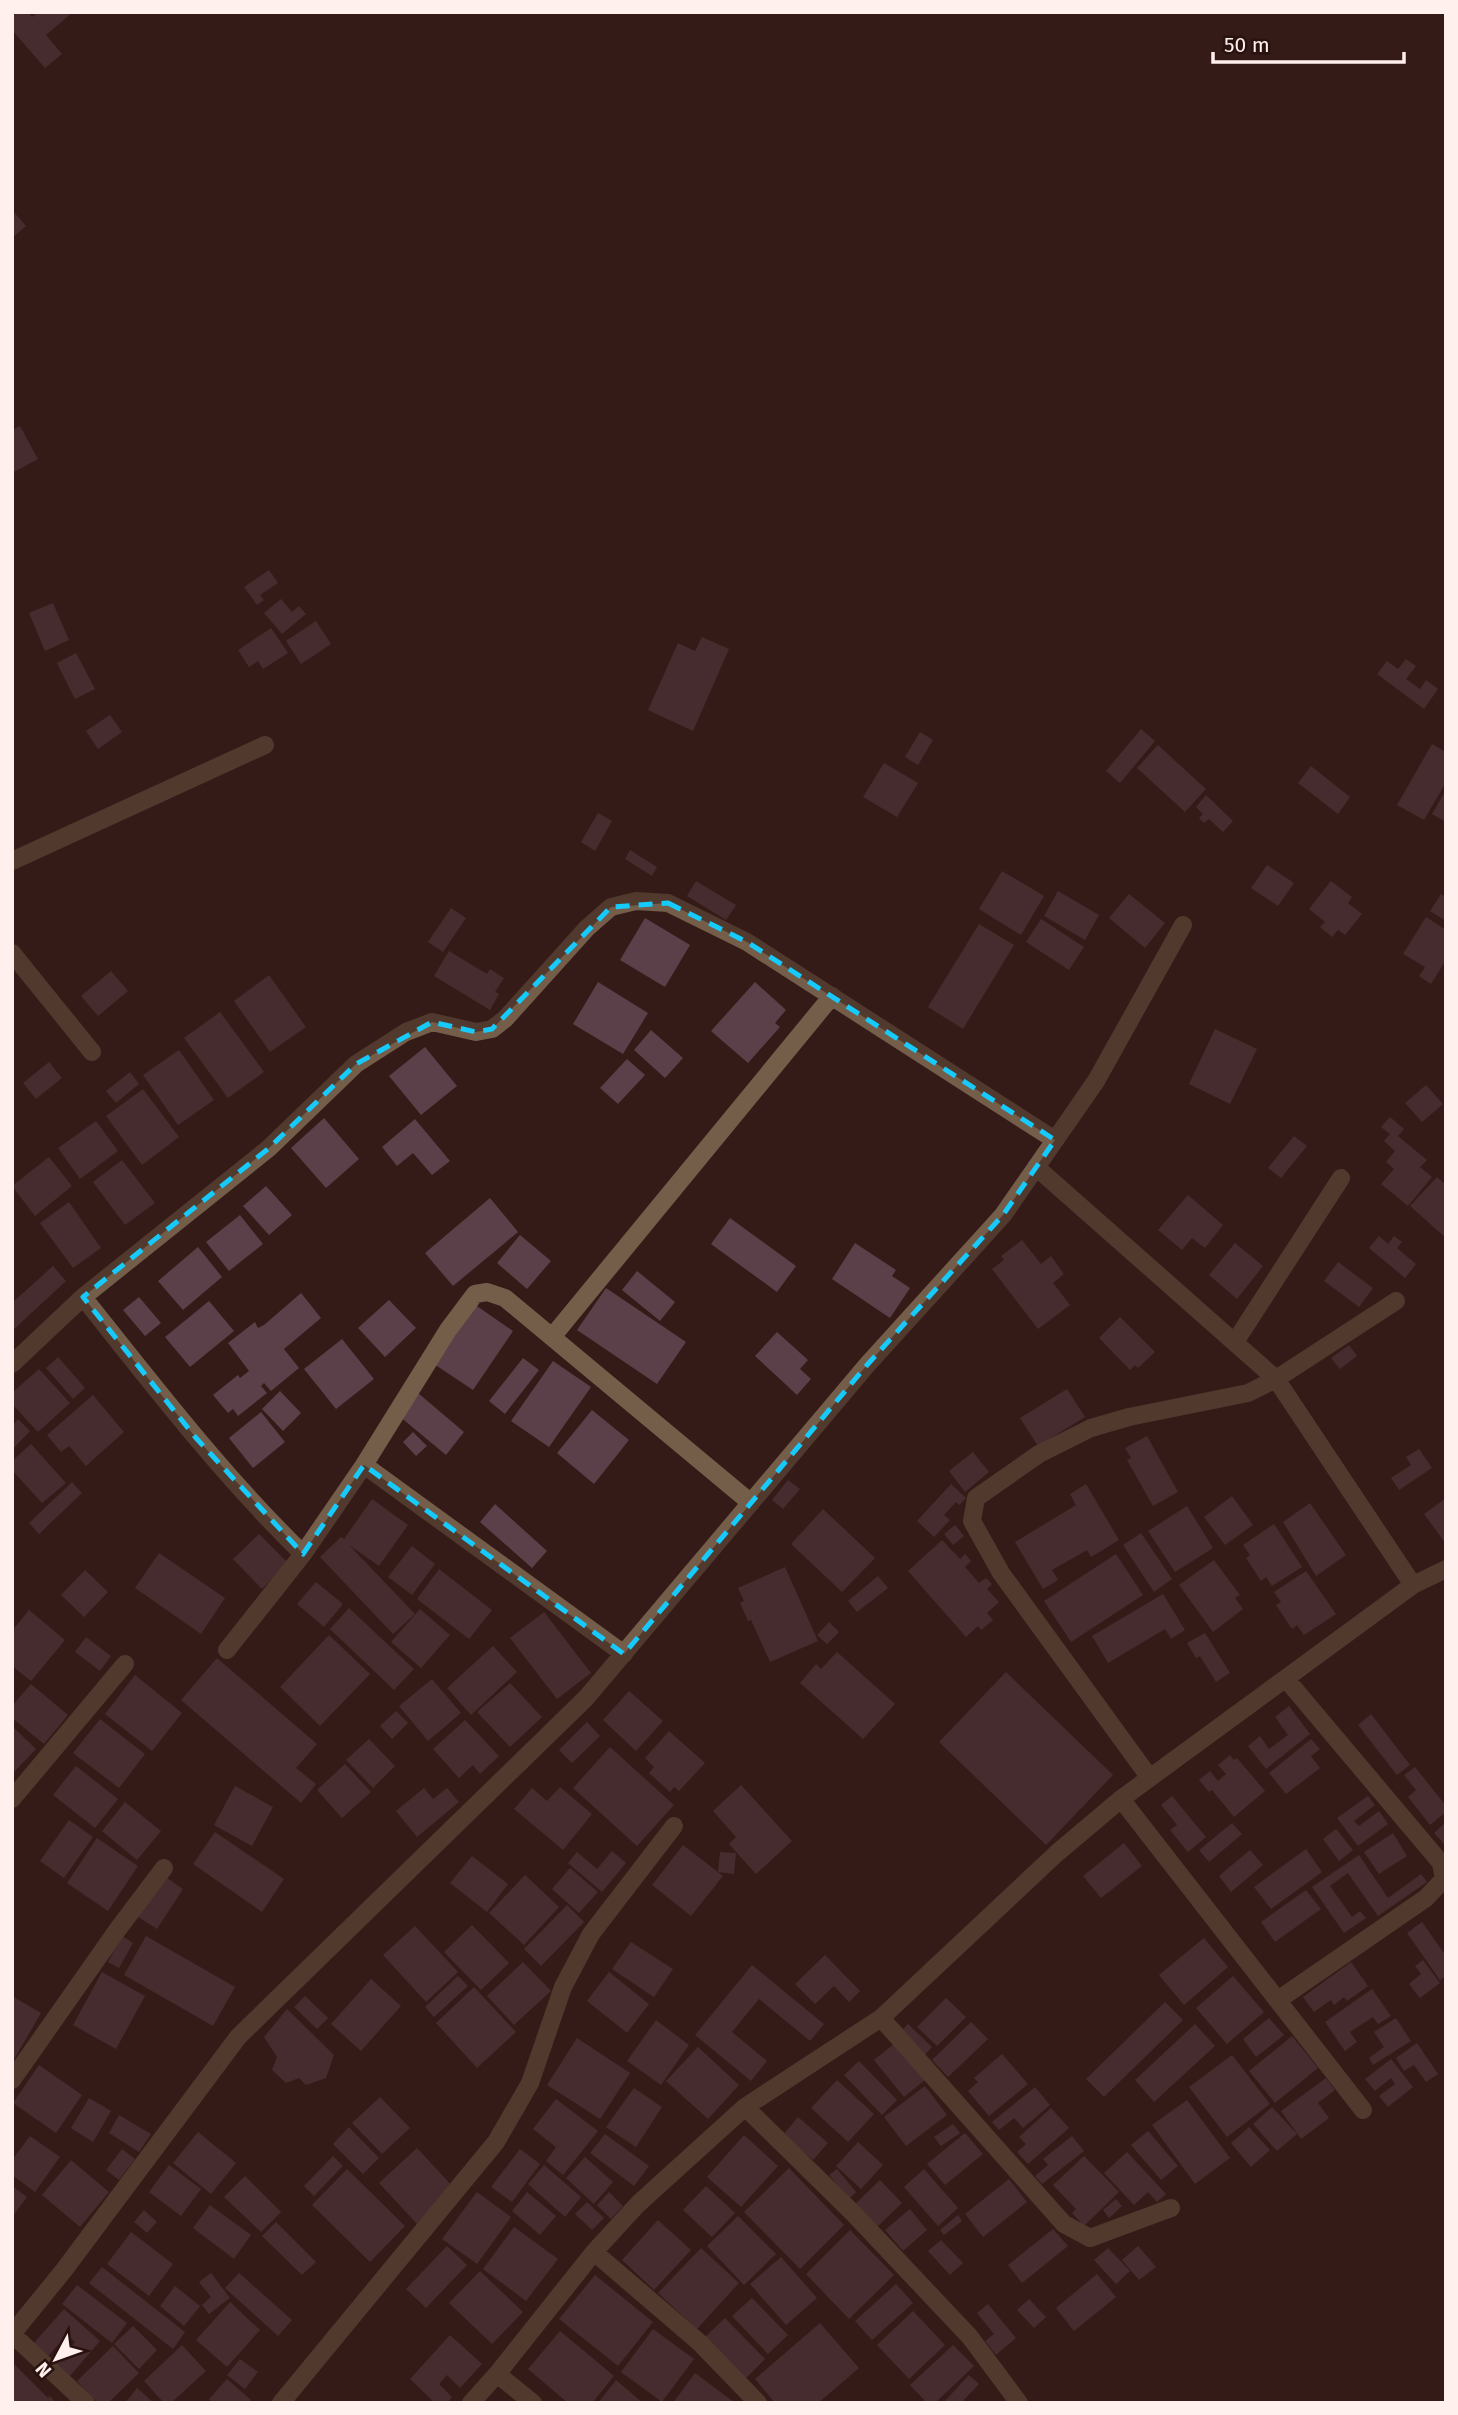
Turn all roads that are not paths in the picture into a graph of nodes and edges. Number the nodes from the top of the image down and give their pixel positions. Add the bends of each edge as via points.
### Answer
1 (265, 745) dead end
2 (12, 861) edge
3 (1184, 925) dead end
4 (12, 953) edge
5 (832, 996) junction
6 (92, 1052) dead end
7 (1055, 1140) junction
8 (1036, 1167) junction
9 (1340, 1178) dead end
10 (83, 1297) junction
11 (1396, 1301) dead end
12 (552, 1337) junction
13 (1234, 1342) junction
14 (12, 1364) edge
15 (1276, 1379) junction
16 (364, 1465) junction
17 (751, 1503) junction
18 (303, 1554) junction
19 (1446, 1569) edge
20 (1413, 1585) junction
21 (227, 1650) dead end
22 (624, 1654) junction
23 (125, 1664) dead end
24 (1286, 1679) junction
25 (1150, 1779) junction
26 (15, 1790) edge
27 (1121, 1799) junction
28 (674, 1826) dead end
29 (164, 1868) dead end
30 (1278, 2000) junction
31 (881, 2018) junction
32 (12, 2080) edge
33 (745, 2107) junction
34 (1363, 2110) dead end
35 (1171, 2208) dead end
36 (594, 2252) junction
37 (12, 2334) edge
38 (496, 2374) junction
39 (86, 2403) edge
40 (281, 2403) edge
41 (471, 2403) edge
42 (533, 2403) edge
43 (758, 2403) edge
44 (1019, 2403) edge

1 - 2 street
3 - 7 street via 1096,1081
4 - 6 street
5 - 7 street
5 - 10 street via 747,942 668,903 636,901 611,906 492,1029 476,1032 432,1022 406,1032 356,1064 270,1148
5 - 12 street
7 - 8 street
8 - 13 street
8 - 17 street via 1003,1215 867,1365
9 - 13 street
10 - 14 street
10 - 18 street via 204,1447
11 - 15 street
12 - 16 street via 505,1298 487,1292 475,1294
12 - 17 street
13 - 15 street
15 - 20 street
15 - 25 street via 1248,1393 1091,1428 1039,1454 976,1498 972,1521 1000,1573
16 - 18 street
16 - 22 street
17 - 22 street
18 - 21 street
19 - 20 street
20 - 24 street
22 - 37 street via 577,1708 239,2037
23 - 26 street
24 - 25 street
24 - 30 street via 1441,1863 1444,1879 1426,1898
25 - 27 street
27 - 30 street
27 - 31 street
28 - 40 street via 591,1934 563,1987 530,2083 496,2142
29 - 32 street
30 - 34 street
31 - 33 street
31 - 35 street via 1065,2224 1090,2238
33 - 36 street via 638,2204
33 - 44 street via 970,2337
36 - 38 street
36 - 43 street via 700,2343
37 - 39 street
38 - 41 street
38 - 42 street

